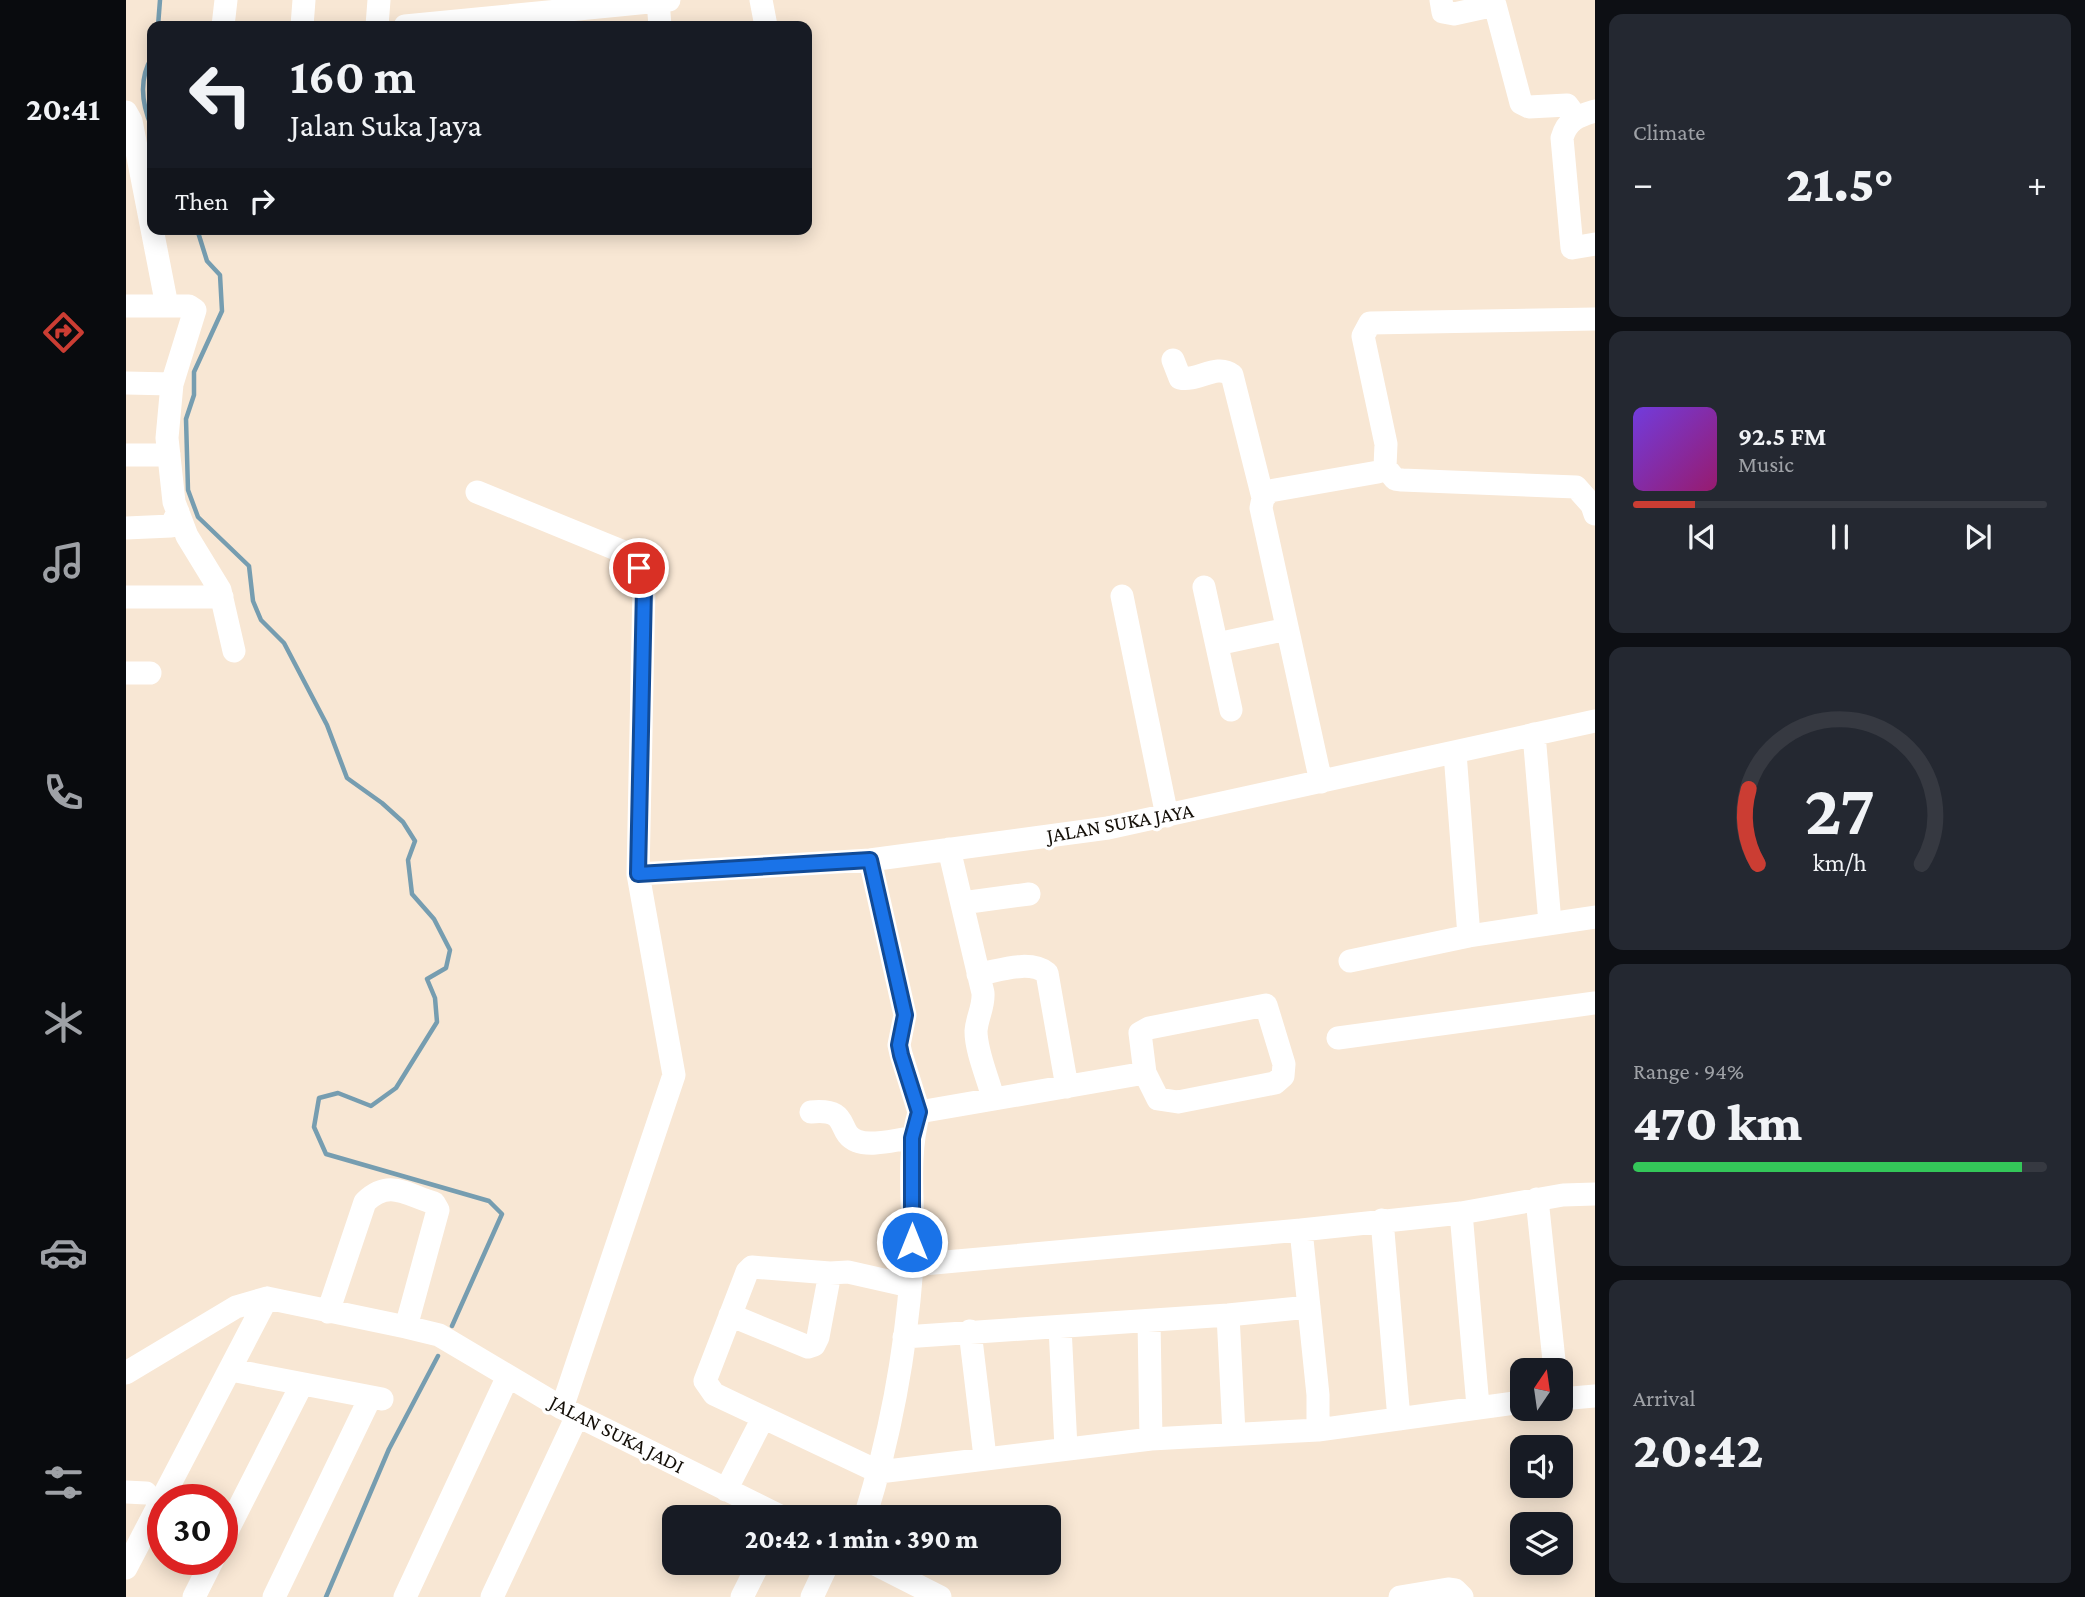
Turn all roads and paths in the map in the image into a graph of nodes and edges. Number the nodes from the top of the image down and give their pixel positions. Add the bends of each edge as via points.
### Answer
1 (226, 0) edge
2 (304, 0) edge
3 (379, 0) edge
4 (761, 0) edge
5 (1441, 0) edge
6 (664, 1) edge
7 (620, 2) edge
8 (534, 7) edge
9 (456, 11) edge
10 (224, 21) edge
11 (302, 21) edge
12 (377, 21) edge
13 (422, 21) edge
14 (661, 21) edge
15 (765, 21) edge
16 (126, 112) edge
17 (1585, 114) edge
18 (147, 203) edge
19 (153, 235) edge
20 (1595, 244) edge
21 (126, 306) edge
22 (167, 306) junction
23 (1595, 319) edge
24 (1172, 360) dead end
25 (126, 383) edge
26 (172, 384) junction
27 (126, 455) edge
28 (169, 455) junction
29 (1385, 467) junction
30 (477, 492) dead end
31 (1263, 498) junction
32 (178, 512) junction
33 (1595, 514) edge
34 (126, 528) edge
35 (1204, 587) dead end
36 (1122, 596) dead end
37 (126, 597) edge
38 (222, 597) junction
39 (1287, 629) junction
40 (1217, 644) junction
41 (234, 651) dead end
42 (126, 673) edge
43 (150, 673) dead end
44 (1231, 710) dead end
45 (1595, 722) edge
46 (1534, 734) junction
47 (1455, 753) junction
48 (1321, 782) junction
49 (1167, 816) junction
50 (949, 849) junction
51 (870, 860) junction
52 (638, 874) junction
53 (1029, 894) dead end
54 (962, 903) junction
55 (1595, 916) edge
56 (1550, 923) junction
57 (1469, 936) junction
58 (1350, 961) dead end
59 (978, 974) junction
60 (1595, 1003) edge
61 (1338, 1038) dead end
62 (1145, 1073) junction
63 (1067, 1087) junction
64 (993, 1098) junction
65 (811, 1112) dead end
66 (919, 1112) junction
67 (912, 1138) junction
68 (1595, 1194) edge
69 (1537, 1199) junction
70 (1461, 1213) junction
71 (1382, 1220) junction
72 (1301, 1230) junction
73 (830, 1273) junction
74 (911, 1275) junction
75 (267, 1298) junction
76 (1309, 1307) junction
77 (328, 1312) junction
78 (730, 1315) junction
79 (1228, 1315) junction
80 (1149, 1321) junction
81 (406, 1327) junction
82 (1060, 1327) junction
83 (970, 1331) junction
84 (904, 1337) junction
85 (1554, 1358) edge
86 (230, 1370) junction
87 (126, 1373) edge
88 (508, 1376) junction
89 (302, 1384) junction
90 (1595, 1396) edge
91 (1573, 1398) edge
92 (1510, 1403) edge
93 (1478, 1406) junction
94 (570, 1412) junction
95 (763, 1418) junction
96 (1398, 1419) junction
97 (1318, 1430) junction
98 (1234, 1433) junction
99 (1151, 1438) junction
100 (1066, 1448) junction
101 (985, 1457) junction
102 (879, 1472) junction
103 (726, 1490) junction
104 (757, 1505) edge
105 (869, 1505) edge
106 (238, 1510) edge
107 (126, 1568) edge
108 (205, 1575) edge
109 (754, 1575) edge
110 (822, 1575) edge
111 (897, 1575) edge
112 (194, 1597) edge
113 (274, 1597) edge
114 (405, 1597) edge
115 (492, 1597) edge
116 (742, 1597) edge
117 (812, 1597) edge
118 (940, 1597) edge
119 (1400, 1597) edge
120 (1462, 1597) edge

1 - 10 street
2 - 11 street
3 - 12 street
4 - 15 street
5 - 17 street via 1443,12 1454,14 1495,5 1521,103 1529,107 1567,105
6 - 7 street
6 - 14 street
7 - 8 street
8 - 9 street
9 - 13 street
16 - 18 street
17 - 20 street via 1565,127 1562,138 1572,248
19 - 22 street
21 - 22 street
22 - 26 street via 189,306 196,313
23 - 29 street via 1370,323 1363,336 1386,444
24 - 31 street via 1176,373 1186,379 1218,371 1232,375
25 - 26 street
26 - 28 street
27 - 28 street
28 - 32 street
29 - 31 street via 1270,491
29 - 33 street via 1402,480 1576,487
30 - 52 street via 631,555 639,568 644,588
31 - 39 street via 1261,508
32 - 34 street via 171,526
32 - 38 street
35 - 40 street
36 - 49 street
37 - 38 street
38 - 41 street
39 - 40 street
39 - 48 street
40 - 44 street
42 - 43 street
45 - 46 street, JALAN SUKA JAYA
46 - 47 street, JALAN SUKA JAYA
46 - 56 street
47 - 48 street, JALAN SUKA JAYA
47 - 57 street
48 - 49 street, JALAN SUKA JAYA
49 - 50 street, JALAN SUKA JAYA
50 - 51 street, JALAN SUKA JAYA
50 - 54 street
51 - 52 street, JALAN SUKA JAYA
51 - 66 street via 905,1015 899,1045
52 - 94 street via 674,1075
53 - 54 street
54 - 59 street
55 - 56 street
56 - 57 street
57 - 58 street
59 - 63 street via 1028,966 1047,972
59 - 64 street via 984,1007 976,1035
60 - 61 street
62 - 62 street via 1140,1033 1266,1005 1284,1064 1283,1076 1275,1083 1178,1102 1158,1100
62 - 63 street
63 - 64 street
64 - 66 street
65 - 67 street via 842,1119 849,1136 858,1142
66 - 67 street
67 - 74 street
68 - 69 street
69 - 70 street
69 - 85 street
70 - 71 street
70 - 93 street
71 - 72 street
71 - 96 street
72 - 74 street
72 - 76 street
73 - 74 street
73 - 78 street via 752,1267
73 - 78 street via 814,1345 801,1345
74 - 84 street
75 - 77 street, JALAN SUKA JADI
75 - 86 street
75 - 87 street via 236,1307
76 - 79 street
76 - 97 street
77 - 81 street, JALAN SUKA JADI
77 - 81 street via 365,1202 377,1190 387,1188 434,1203 438,1210
78 - 95 street via 705,1381 714,1394
79 - 80 street
79 - 98 street
80 - 82 street
80 - 99 street
81 - 88 street, JALAN SUKA JADI via 448,1339
82 - 83 street
82 - 100 street
83 - 84 street
83 - 101 street
84 - 102 street
86 - 89 street
86 - 107 street
88 - 94 street, JALAN SUKA JADI
88 - 114 street
89 - 106 street
89 - 113 street via 378,1399
90 - 91 street
92 - 93 street
93 - 96 street
94 - 103 street, JALAN SUKA JADI
94 - 115 street
95 - 102 street
95 - 103 street
96 - 97 street
97 - 98 street
98 - 99 street
99 - 100 street
100 - 101 street
101 - 102 street
102 - 105 street
103 - 104 street, JALAN SUKA JADI
108 - 112 street
109 - 116 street
110 - 117 street
111 - 118 street
119 - 120 street via 1448,1589

